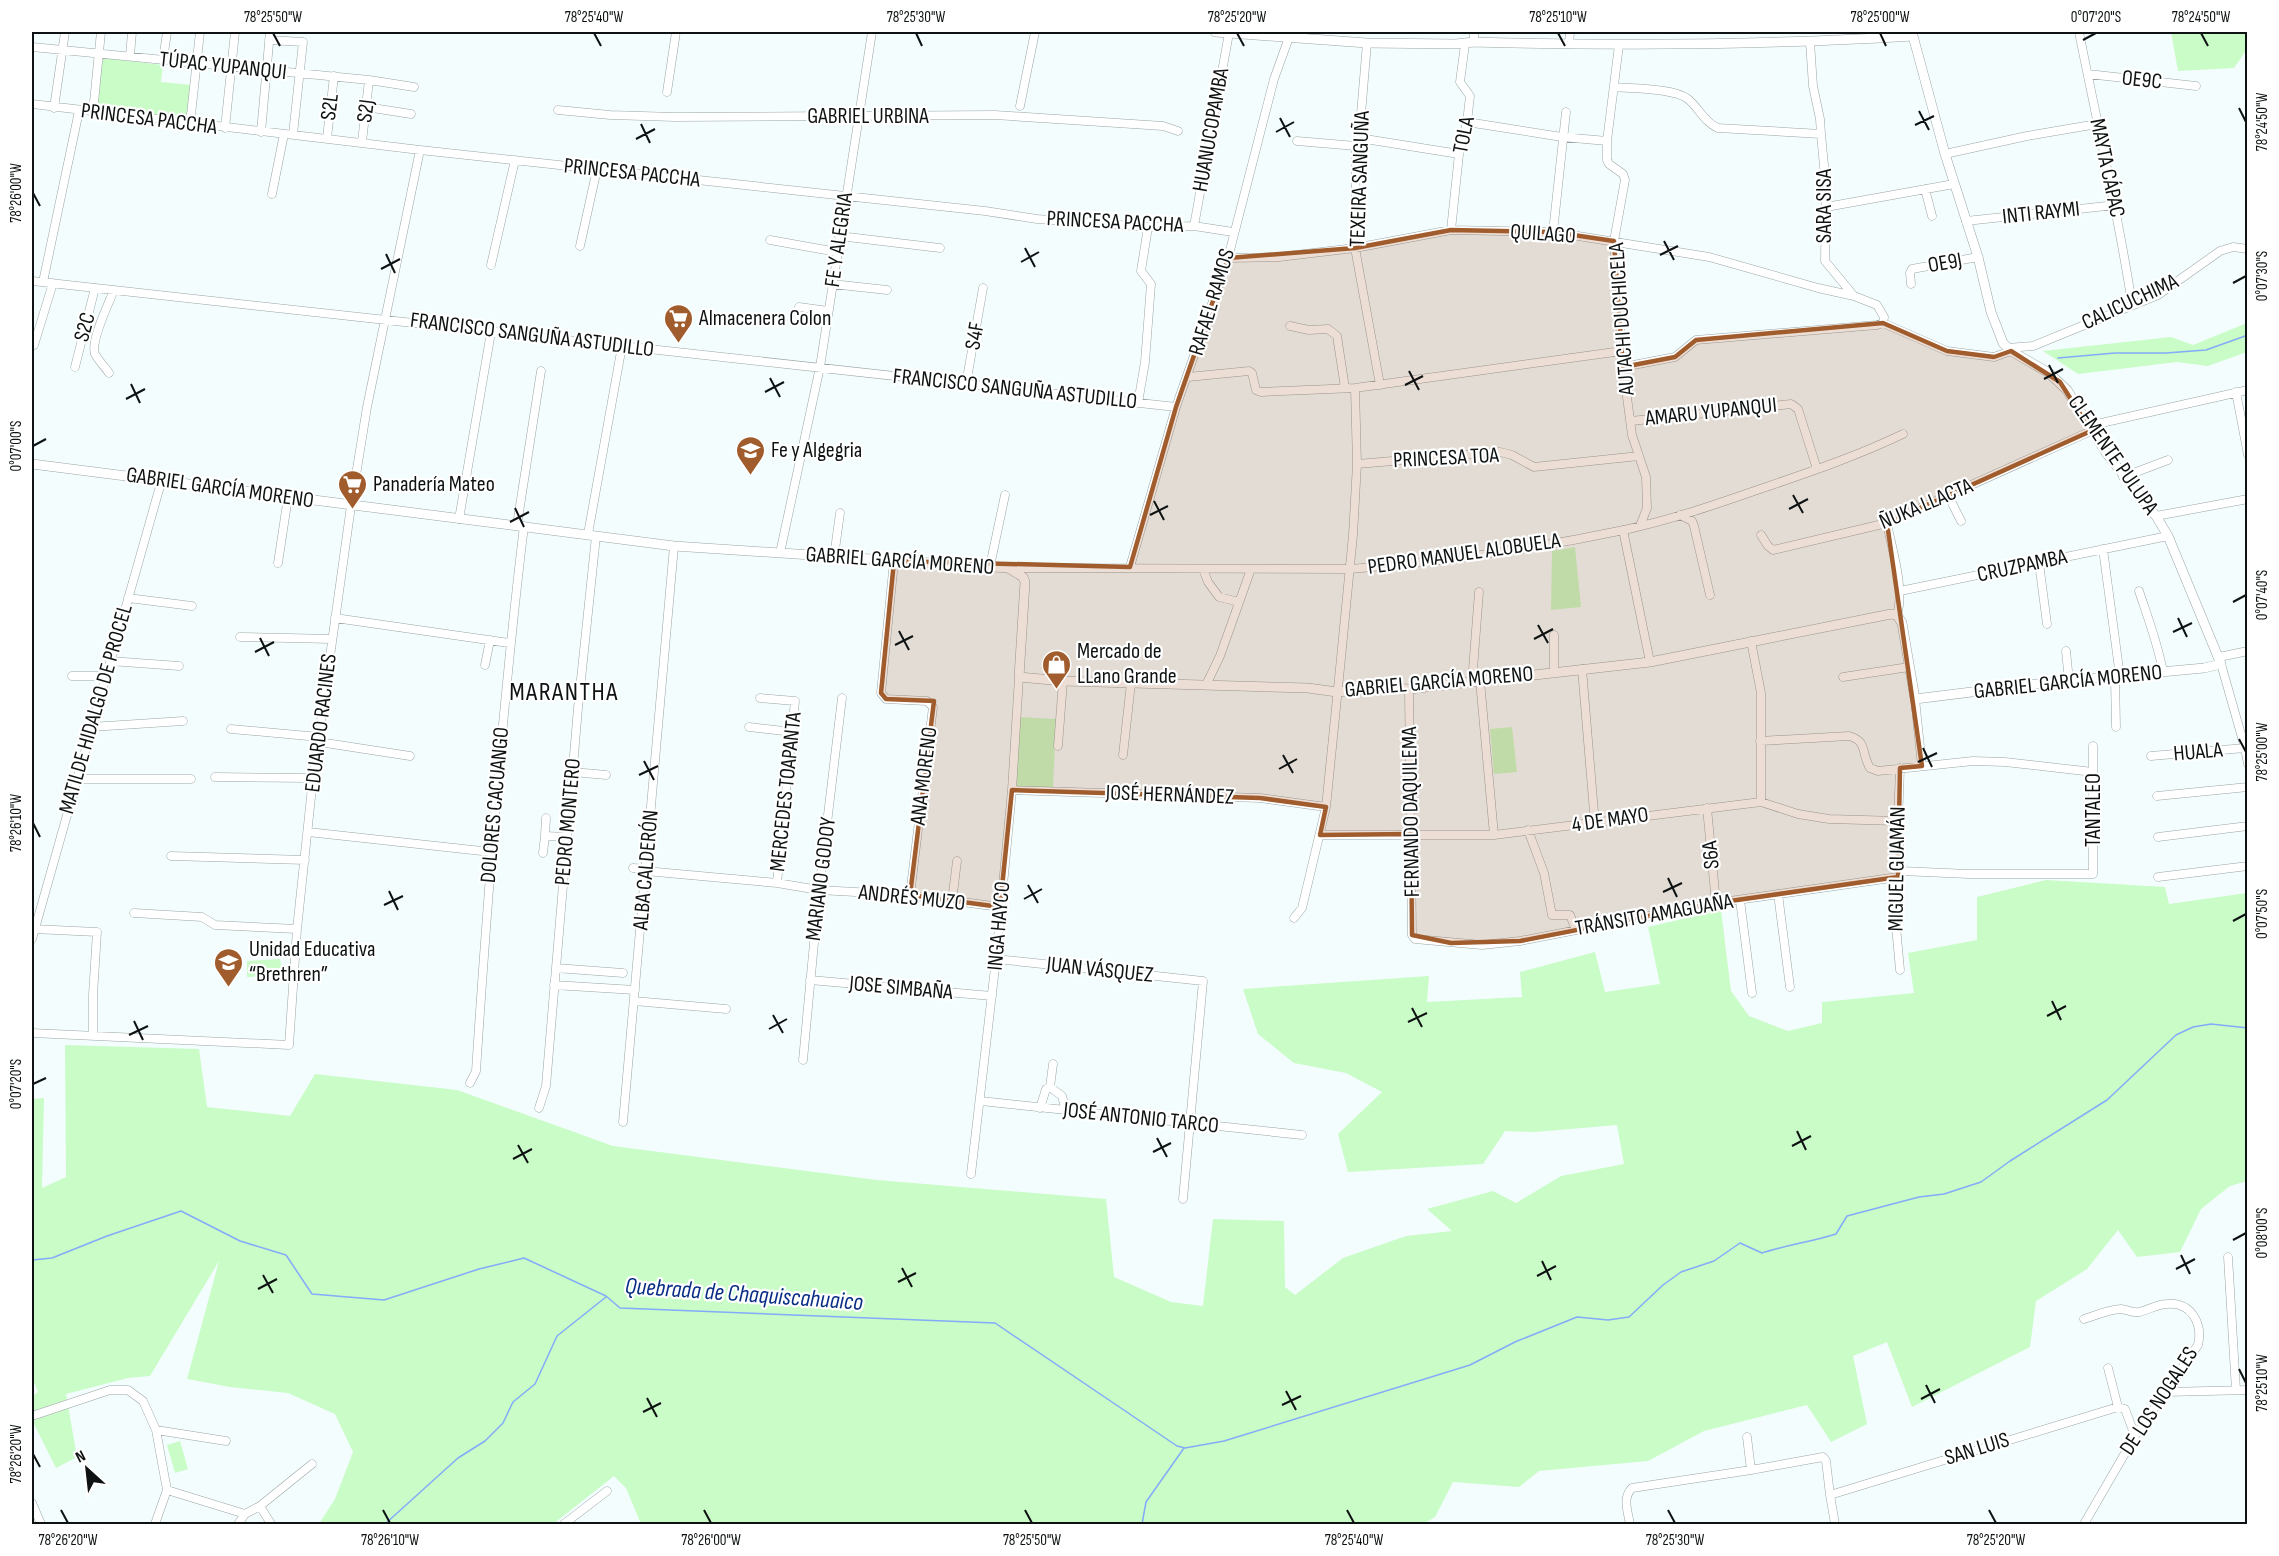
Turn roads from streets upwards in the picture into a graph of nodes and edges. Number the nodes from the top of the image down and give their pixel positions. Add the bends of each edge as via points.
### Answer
1 (65, 32) edge
2 (101, 32) edge
3 (132, 32) edge
4 (167, 32) edge
5 (200, 32) edge
6 (235, 32) edge
7 (676, 32) edge
8 (872, 32) edge
9 (1035, 32) edge
10 (1215, 32) edge
11 (1474, 32) edge
12 (1570, 32) edge
13 (2079, 32) edge
14 (1229, 33) junction
15 (1290, 34) edge
16 (1912, 34) edge
17 (270, 36) edge
18 (1810, 42) junction
19 (1367, 43) junction
20 (1469, 43) junction
21 (1569, 44) junction
22 (1619, 45) junction
23 (32, 47) edge
24 (63, 50) junction
25 (99, 53) junction
26 (130, 56) junction
27 (163, 60) junction
28 (196, 63) junction
29 (231, 66) junction
30 (267, 70) junction
31 (300, 73) junction
32 (2088, 74) junction
33 (334, 76) junction
34 (369, 80) junction
35 (2196, 86) dead end
36 (414, 87) dead end
37 (1614, 87) junction
38 (666, 92) dead end
39 (32, 104) edge
40 (366, 106) junction
41 (1020, 106) dead end
42 (54, 108) junction
43 (558, 110) dead end
44 (79, 111) junction
45 (93, 112) junction
46 (1566, 112) dead end
47 (411, 114) dead end
48 (859, 115) junction
49 (1467, 122) junction
50 (190, 124) junction
51 (2097, 124) junction
52 (225, 128) junction
53 (1178, 131) dead end
54 (261, 132) junction
55 (289, 134) junction
56 (1821, 134) junction
57 (1562, 137) junction
58 (327, 138) junction
59 (1297, 141) dead end
60 (1607, 141) junction
61 (362, 142) junction
62 (1358, 142) junction
63 (420, 150) junction
64 (1459, 154) junction
65 (1945, 154) junction
66 (515, 160) junction
67 (597, 169) junction
68 (1954, 184) junction
69 (1925, 189) junction
70 (272, 194) dead end
71 (845, 195) junction
72 (2116, 205) junction
73 (1826, 207) junction
74 (1932, 216) dead end
75 (1966, 221) junction
76 (1194, 226) junction
77 (1148, 227) junction
78 (1451, 230) junction
79 (1553, 231) junction
80 (1233, 232) junction
81 (839, 236) junction
82 (770, 240) dead end
83 (1614, 241) junction
84 (580, 246) dead end
85 (940, 248) dead end
86 (1355, 248) junction
87 (2247, 249) edge
88 (837, 252) junction
89 (1977, 257) junction
90 (1228, 258) junction
91 (491, 265) dead end
92 (32, 281) edge
93 (44, 282) junction
94 (53, 283) junction
95 (832, 284) junction
96 (1911, 284) dead end
97 (95, 288) junction
98 (983, 288) dead end
99 (114, 290) junction
100 (887, 290) dead end
101 (1854, 296) junction
102 (2132, 304) junction
103 (799, 307) dead end
104 (828, 311) junction
105 (387, 319) junction
106 (1883, 323) junction
107 (1290, 326) dead end
108 (491, 332) junction
109 (34, 345) dead end
110 (622, 346) junction
111 (2009, 350) junction
112 (1622, 351) junction
113 (75, 367) dead end
114 (820, 367) junction
115 (1623, 367) junction
116 (541, 371) dead end
117 (109, 374) dead end
118 (1188, 377) junction
119 (966, 384) junction
120 (1380, 385) junction
121 (1345, 388) junction
122 (1355, 388) junction
123 (2247, 390) edge
124 (2236, 392) junction
125 (1138, 403) junction
126 (1176, 407) junction
127 (1631, 421) junction
128 (2090, 428) junction
129 (1903, 434) dead end
130 (2247, 455) edge
131 (1639, 456) junction
132 (2168, 460) dead end
133 (32, 464) edge
134 (1357, 464) junction
135 (1817, 469) junction
136 (2123, 477) junction
137 (162, 479) junction
138 (1005, 495) dead end
139 (1948, 495) junction
140 (288, 497) junction
141 (2247, 499) edge
142 (351, 506) junction
143 (840, 513) dead end
144 (1680, 515) junction
145 (2156, 516) junction
146 (459, 519) junction
147 (1961, 521) dead end
148 (1887, 523) junction
149 (520, 526) junction
150 (1640, 526) junction
151 (1623, 530) junction
152 (592, 535) junction
153 (1761, 535) dead end
154 (2168, 536) junction
155 (674, 546) junction
156 (2103, 549) junction
157 (780, 553) junction
158 (834, 557) junction
159 (894, 561) junction
160 (278, 563) dead end
161 (2039, 563) junction
162 (990, 566) junction
163 (1008, 567) junction
164 (1131, 567) junction
165 (1203, 569) junction
166 (1251, 569) junction
167 (1350, 569) junction
168 (1900, 591) junction
169 (2139, 591) dead end
170 (1479, 592) dead end
171 (1710, 595) dead end
172 (128, 598) junction
173 (1239, 602) junction
174 (192, 606) dead end
175 (1897, 615) junction
176 (335, 618) junction
177 (2047, 624) dead end
178 (1554, 635) dead end
179 (240, 637) dead end
180 (332, 639) junction
181 (490, 640) junction
182 (1751, 641) junction
183 (509, 643) junction
184 (2066, 651) dead end
185 (2247, 651) edge
186 (110, 661) junction
187 (2220, 661) junction
188 (1650, 662) junction
189 (485, 665) dead end
190 (179, 666) dead end
191 (1909, 667) junction
192 (1582, 669) junction
193 (1554, 672) junction
194 (2163, 672) junction
195 (72, 676) dead end
196 (105, 676) junction
197 (1019, 677) junction
198 (1843, 677) dead end
199 (2115, 678) junction
200 (1063, 681) junction
201 (1476, 681) junction
202 (2069, 681) junction
203 (1131, 683) junction
204 (1206, 684) junction
205 (1409, 689) junction
206 (1337, 692) junction
207 (760, 698) dead end
208 (842, 698) dead end
209 (1915, 699) junction
210 (183, 721) dead end
211 (91, 727) junction
212 (749, 727) dead end
213 (2116, 727) dead end
214 (231, 729) dead end
215 (794, 732) junction
216 (319, 740) junction
217 (1760, 741) junction
218 (1058, 746) dead end
219 (2093, 746) dead end
220 (2245, 748) junction
221 (1123, 755) dead end
222 (410, 756) dead end
223 (2151, 756) dead end
224 (2247, 764) edge
225 (1923, 766) junction
226 (1900, 768) junction
227 (573, 772) junction
228 (2093, 772) junction
229 (606, 775) dead end
230 (215, 777) dead end
231 (313, 778) junction
232 (76, 779) junction
233 (191, 779) dead end
234 (2247, 787) edge
235 (1012, 790) junction
236 (2157, 796) dead end
237 (1761, 802) junction
238 (1326, 807) junction
239 (1707, 808) junction
240 (546, 818) dead end
241 (1898, 821) junction
242 (1595, 824) junction
243 (2247, 826) edge
244 (1528, 830) junction
245 (308, 832) junction
246 (1411, 834) junction
247 (1320, 835) junction
248 (1494, 835) junction
249 (545, 836) junction
250 (567, 837) junction
251 (2158, 837) dead end
252 (491, 852) junction
253 (543, 853) dead end
254 (171, 856) dead end
255 (305, 860) junction
256 (957, 861) dead end
257 (2247, 866) edge
258 (633, 868) dead end
259 (646, 870) junction
260 (1900, 874) junction
261 (2093, 874) joint
262 (2158, 877) dead end
263 (777, 883) junction
264 (819, 890) junction
265 (1778, 894) junction
266 (910, 895) junction
267 (1740, 900) junction
268 (952, 902) junction
269 (1716, 903) junction
270 (1000, 907) junction
271 (134, 913) dead end
272 (1294, 918) dead end
273 (34, 929) junction
274 (297, 929) junction
275 (1576, 930) junction
276 (1412, 935) joint
277 (32, 939) edge
278 (996, 959) junction
279 (556, 968) junction
280 (1900, 969) dead end
281 (623, 973) dead end
282 (810, 980) junction
283 (554, 986) junction
284 (1790, 987) dead end
285 (635, 990) junction
286 (1752, 993) dead end
287 (992, 996) junction
288 (634, 1001) junction
289 (726, 1009) dead end
290 (32, 1033) edge
291 (93, 1036) junction
292 (803, 1060) dead end
293 (1053, 1065) dead end
294 (470, 1083) dead end
295 (1050, 1087) junction
296 (981, 1101) junction
297 (539, 1108) dead end
298 (1040, 1108) junction
299 (1066, 1111) junction
300 (623, 1122) dead end
301 (1189, 1123) junction
302 (1302, 1136) dead end
303 (971, 1174) dead end
304 (1184, 1199) dead end
305 (2228, 1257) dead end
306 (2084, 1319) dead end
307 (2108, 1368) dead end
308 (2236, 1390) junction
309 (2247, 1390) edge
310 (2166, 1392) junction
311 (2118, 1407) junction
312 (32, 1416) edge
313 (156, 1430) junction
314 (2135, 1436) junction
315 (1748, 1437) dead end
316 (226, 1441) dead end
317 (312, 1464) dead end
318 (1751, 1470) junction
319 (167, 1490) junction
320 (607, 1491) dead end
321 (1830, 1495) junction
322 (32, 1503) edge
323 (260, 1506) junction
324 (245, 1514) junction
325 (567, 1523) edge
326 (41, 1524) edge
327 (154, 1524) edge
328 (238, 1524) edge
329 (271, 1524) edge
330 (1630, 1524) edge
331 (1835, 1524) edge
332 (2084, 1524) edge

1 - 24 street
2 - 25 street
3 - 26 street
4 - 27 street
5 - 28 street
6 - 29 street
7 - 38 street
8 - 48 street, FE Y ALEGRIA
9 - 41 street
10 - 14 street
11 - 20 street, TOLA
12 - 21 street
13 - 32 street, MAYTA CÁPAC
14 - 15 street
14 - 76 street, HUANUCOPAMBA
15 - 19 street
15 - 80 street, RAFAEL RAMOS
16 - 18 street
16 - 65 street
17 - 30 street
17 - 31 street via 303,42
18 - 22 street
18 - 56 street, SARA SISA
19 - 20 street
19 - 62 street, TEXEIRA SANGUÑA
20 - 21 street
20 - 49 street, TOLA via 1460,82 1470,96
21 - 22 street
22 - 37 street, AUTACHI DUCHICELA
23 - 24 street, TÚPAC YUPANQUI
24 - 25 street, TÚPAC YUPANQUI
24 - 42 street
25 - 26 street, TÚPAC YUPANQUI
25 - 45 street
26 - 27 street, TÚPAC YUPANQUI
27 - 28 street, TÚPAC YUPANQUI
28 - 29 street, TÚPAC YUPANQUI
28 - 50 street
29 - 30 street, TÚPAC YUPANQUI
29 - 52 street
30 - 31 street, TÚPAC YUPANQUI
30 - 54 street
31 - 33 street, TÚPAC YUPANQUI
31 - 55 street
32 - 35 street, OE9C
32 - 51 street, MAYTA CÁPAC
33 - 34 street, TÚPAC YUPANQUI
33 - 58 street, S2L
34 - 36 street, TÚPAC YUPANQUI
34 - 40 street, S2J
37 - 56 street via 1676,93 1693,103 1718,128
37 - 60 street, AUTACHI DUCHICELA
39 - 42 street, PRINCESA PACCHA
40 - 47 street
40 - 61 street, S2J
42 - 44 street, PRINCESA PACCHA
43 - 48 street, GABRIEL URBINA via 610,116
44 - 45 street, PRINCESA PACCHA
44 - 93 street
45 - 50 street, PRINCESA PACCHA
46 - 57 street
48 - 53 street, GABRIEL URBINA via 994,115 1164,126
48 - 71 street, FE Y ALEGRIA
49 - 57 street
49 - 64 street, TOLA
50 - 52 street, PRINCESA PACCHA
51 - 65 street
51 - 72 street, MAYTA CÁPAC
52 - 54 street, PRINCESA PACCHA
54 - 55 street, PRINCESA PACCHA
55 - 58 street, PRINCESA PACCHA
55 - 70 street
56 - 73 street, SARA SISA
57 - 60 street
57 - 79 street
58 - 61 street, PRINCESA PACCHA
59 - 62 street
60 - 83 street, AUTACHI DUCHICELA via 1607,162 1625,180
61 - 63 street, PRINCESA PACCHA
62 - 64 street
62 - 86 street, TEXEIRA SANGUÑA
63 - 66 street, PRINCESA PACCHA
63 - 105 street, EDUARDO RACINES
64 - 78 street, TOLA
65 - 68 street
66 - 67 street, PRINCESA PACCHA
66 - 91 street
67 - 71 street, PRINCESA PACCHA
67 - 84 street
68 - 69 street
68 - 75 street
69 - 73 street
69 - 74 street
71 - 77 street, PRINCESA PACCHA via 1037,219
71 - 81 street, FE Y ALEGRIA
72 - 75 street, INTI RAYMI
72 - 102 street, MAYTA CÁPAC
73 - 101 street, SARA SISA via 1826,261
75 - 89 street
76 - 77 street, PRINCESA PACCHA
76 - 80 street, PRINCESA PACCHA
77 - 125 street via 1141,272 1151,284
78 - 79 street, QUILAGO
78 - 86 street, QUILAGO
79 - 83 street, QUILAGO
80 - 90 street, RAFAEL RAMOS
81 - 85 street
81 - 88 street, FE Y ALEGRIA
82 - 88 street
83 - 101 street, QUILAGO via 1709,257
83 - 112 street, AUTACHI DUCHICELA
86 - 90 street, QUILAGO via 1279,257
86 - 120 street, TEXEIRA SANGUÑA
87 - 102 street, CALICUCHIMA via 2220,250 2158,295
88 - 95 street, FE Y ALEGRIA
89 - 96 street, OE9J via 1912,269
89 - 111 street via 1991,312
90 - 118 street, RAFAEL RAMOS
92 - 93 street, FRANCISCO SANGUÑA ASTUDILLO
93 - 94 street, FRANCISCO SANGUÑA ASTUDILLO
94 - 97 street, FRANCISCO SANGUÑA ASTUDILLO
94 - 109 street
95 - 100 street
95 - 104 street, FE Y ALEGRIA
97 - 99 street, FRANCISCO SANGUÑA ASTUDILLO
97 - 113 street, S2C
98 - 119 street, S4F
99 - 105 street, FRANCISCO SANGUÑA ASTUDILLO
99 - 117 street via 94,348
101 - 106 street, SARA SISA via 1877,305
102 - 111 street, CALICUCHIMA via 2033,346
103 - 104 street
104 - 114 street, FE Y ALEGRIA
105 - 108 street, FRANCISCO SANGUÑA ASTUDILLO
105 - 142 street, EDUARDO RACINES via 367,407
106 - 111 street, CALICUCHIMA via 1947,351 1994,357
106 - 115 street via 1696,339 1675,357
107 - 121 street via 1332,330 1337,336
108 - 110 street, FRANCISCO SANGUÑA ASTUDILLO
108 - 146 street
110 - 114 street, FRANCISCO SANGUÑA ASTUDILLO
110 - 152 street, PEDRO MONTERO
111 - 128 street, CLEMENTE PULUPA via 2060,382
112 - 115 street, AUTACHI DUCHICELA
112 - 120 street
114 - 119 street, FRANCISCO SANGUÑA ASTUDILLO
114 - 157 street, FE Y ALEGRIA
115 - 127 street, AUTACHI DUCHICELA
116 - 149 street, DOLORES CACUANGO
118 - 121 street via 1246,370 1252,373 1256,390 1261,392
118 - 126 street, RAFAEL RAMOS
119 - 125 street, FRANCISCO SANGUÑA ASTUDILLO
120 - 122 street
121 - 122 street
122 - 134 street
123 - 124 street, ÑUKA LLACTA
124 - 128 street, ÑUKA LLACTA
124 - 130 street
125 - 126 street, FRANCISCO SANGUÑA ASTUDILLO
126 - 164 street, RAFAEL RAMOS
127 - 131 street, AUTACHI DUCHICELA
127 - 135 street, AMARU YUPANQUI via 1791,404 1798,409
128 - 136 street, CLEMENTE PULUPA
128 - 139 street, ÑUKA LLACTA
129 - 135 street, PEDRO MANUEL ALOBUELA
131 - 134 street, PRINCESA TOA via 1534,467 1500,452
131 - 150 street, AUTACHI DUCHICELA via 1646,477 1647,508
132 - 136 street
133 - 137 street, GABRIEL GARCÍA MORENO
134 - 167 street
135 - 144 street, PEDRO MANUEL ALOBUELA
136 - 145 street, CLEMENTE PULUPA
137 - 140 street, GABRIEL GARCÍA MORENO
137 - 172 street, MATILDE HIDALGO DE PROCEL
138 - 162 street
139 - 147 street
139 - 148 street, ÑUKA LLACTA
140 - 142 street, GABRIEL GARCÍA MORENO
140 - 160 street
141 - 145 street
142 - 146 street, GABRIEL GARCÍA MORENO
142 - 176 street, EDUARDO RACINES
143 - 158 street
144 - 150 street, PEDRO MANUEL ALOBUELA
144 - 171 street via 1694,526
145 - 154 street, CLEMENTE PULUPA
146 - 149 street, GABRIEL GARCÍA MORENO
148 - 153 street, ÑUKA LLACTA via 1773,550
148 - 168 street
149 - 152 street, GABRIEL GARCÍA MORENO
149 - 183 street, DOLORES CACUANGO
150 - 151 street, PEDRO MANUEL ALOBUELA
151 - 167 street, PEDRO MANUEL ALOBUELA via 1468,556
151 - 188 street
152 - 155 street, GABRIEL GARCÍA MORENO
152 - 227 street, PEDRO MONTERO
154 - 156 street, CRUZPAMBA
154 - 187 street, CLEMENTE PULUPA
155 - 157 street, GABRIEL GARCÍA MORENO
155 - 259 street, ALBA CALDERÓN
156 - 161 street, CRUZPAMBA
156 - 199 street via 2119,669
157 - 158 street, GABRIEL GARCÍA MORENO
158 - 159 street, GABRIEL GARCÍA MORENO
159 - 162 street, GABRIEL GARCÍA MORENO
159 - 266 street, ANA MORENO via 881,693 886,699 927,701 933,707
161 - 168 street, CRUZPAMBA
161 - 177 street
162 - 163 street, GABRIEL GARCÍA MORENO
163 - 164 street, PEDRO MANUEL ALOBUELA
163 - 197 street, GABRIEL GARCÍA MORENO via 1025,582
164 - 165 street, PEDRO MANUEL ALOBUELA
165 - 166 street, PEDRO MANUEL ALOBUELA
165 - 173 street via 1219,597
166 - 167 street, PEDRO MANUEL ALOBUELA
166 - 173 street
167 - 206 street
168 - 175 street
169 - 194 street
170 - 201 street
172 - 174 street
172 - 186 street, MATILDE HIDALGO DE PROCEL
173 - 204 street
175 - 182 street, GABRIEL GARCÍA MORENO via 1884,614
175 - 191 street via 1902,623
176 - 180 street, EDUARDO RACINES
176 - 181 street
178 - 193 street
179 - 180 street
180 - 216 street, EDUARDO RACINES
181 - 183 street
181 - 189 street
182 - 188 street, GABRIEL GARCÍA MORENO
182 - 217 street via 1761,693
183 - 252 street, DOLORES CACUANGO
184 - 202 street
185 - 187 street
186 - 190 street
186 - 196 street, MATILDE HIDALGO DE PROCEL
187 - 194 street, GABRIEL GARCÍA MORENO via 2204,668
187 - 220 street, CLEMENTE PULUPA
188 - 192 street, GABRIEL GARCÍA MORENO
191 - 198 street
191 - 209 street
192 - 193 street, GABRIEL GARCÍA MORENO
192 - 242 street
193 - 201 street, GABRIEL GARCÍA MORENO
194 - 199 street, GABRIEL GARCÍA MORENO
195 - 196 street
196 - 211 street, MATILDE HIDALGO DE PROCEL
197 - 200 street, GABRIEL GARCÍA MORENO
197 - 235 street, INGA HAYCO
199 - 202 street, GABRIEL GARCÍA MORENO
199 - 213 street
200 - 203 street, GABRIEL GARCÍA MORENO
200 - 218 street
201 - 205 street, GABRIEL GARCÍA MORENO
201 - 248 street
202 - 209 street, GABRIEL GARCÍA MORENO
203 - 204 street, GABRIEL GARCÍA MORENO
203 - 221 street
204 - 206 street, GABRIEL GARCÍA MORENO
205 - 206 street, GABRIEL GARCÍA MORENO
205 - 246 street, FERNANDO DAQUILEMA
206 - 238 street
207 - 215 street, MERCEDES TOAPANTA via 795,701
208 - 264 street, MARIANO GODOY
209 - 225 street
210 - 211 street
211 - 232 street, MATILDE HIDALGO DE PROCEL
212 - 215 street
214 - 216 street
215 - 263 street, MERCEDES TOAPANTA
216 - 222 street
216 - 231 street, EDUARDO RACINES
217 - 226 street via 1849,736 1861,742 1870,768
217 - 237 street
219 - 228 street, TANTALEO
220 - 223 street, HUALA
220 - 224 street, CLEMENTE PULUPA
225 - 226 street
225 - 228 street via 2005,762
226 - 241 street, MIGUEL GUAMÁN
227 - 229 street
227 - 250 street, PEDRO MONTERO
228 - 261 street, TANTALEO
230 - 231 street
231 - 245 street, EDUARDO RACINES
232 - 233 street
232 - 273 street, MATILDE HIDALGO DE PROCEL
234 - 236 street
235 - 238 street, JOSÉ HERNÁNDEZ via 1260,798
235 - 270 street, INGA HAYCO
237 - 239 street, 4 DE MAYO
237 - 241 street, 4 DE MAYO via 1829,819
238 - 247 street
239 - 242 street, 4 DE MAYO
239 - 269 street, S6A
240 - 249 street
241 - 260 street, MIGUEL GUAMÁN
242 - 244 street, 4 DE MAYO
243 - 251 street
244 - 248 street, 4 DE MAYO
244 - 275 street via 1544,873 1552,915 1569,914
245 - 252 street
245 - 255 street, EDUARDO RACINES
246 - 247 street, 4 DE MAYO
246 - 248 street, 4 DE MAYO
246 - 276 street, FERNANDO DAQUILEMA
247 - 272 street via 1302,909
249 - 250 street
249 - 253 street
250 - 279 street, PEDRO MONTERO
252 - 294 street, DOLORES CACUANGO via 476,1071
254 - 255 street
255 - 274 street, EDUARDO RACINES
256 - 268 street
257 - 262 street
258 - 259 street, ANDRÉS MUZO
259 - 263 street, ANDRÉS MUZO
259 - 285 street, ALBA CALDERÓN
260 - 261 street, TRÁNSITO AMAGUAÑA
260 - 265 street, TRÁNSITO AMAGUAÑA
260 - 280 street, MIGUEL GUAMÁN via 1893,894
263 - 264 street, ANDRÉS MUZO
264 - 266 street, ANDRÉS MUZO
264 - 282 street, MARIANO GODOY
265 - 267 street, TRÁNSITO AMAGUAÑA
265 - 284 street
266 - 268 street, ANDRÉS MUZO
267 - 269 street, TRÁNSITO AMAGUAÑA
267 - 286 street
268 - 270 street, ANDRÉS MUZO
269 - 275 street, TRÁNSITO AMAGUAÑA
270 - 278 street, INGA HAYCO
271 - 274 street via 202,917 215,925
273 - 277 street, MATILDE HIDALGO DE PROCEL
273 - 291 street via 97,932
274 - 291 street, EDUARDO RACINES via 289,1046
275 - 276 street, TRÁNSITO AMAGUAÑA via 1482,945 1416,939
278 - 287 street, INGA HAYCO
278 - 301 street, JUAN VÁSQUEZ via 1203,981
279 - 281 street
279 - 283 street, PEDRO MONTERO
282 - 287 street, JOSE SIMBAÑA
282 - 292 street, MARIANO GODOY
283 - 285 street
283 - 297 street, PEDRO MONTERO via 546,1086
285 - 288 street, ALBA CALDERÓN
287 - 296 street, INGA HAYCO
288 - 289 street
288 - 300 street, ALBA CALDERÓN
290 - 291 street, EDUARDO RACINES
293 - 295 street
295 - 298 street
295 - 299 street via 1062,1096
296 - 298 street, JOSÉ ANTONIO TARCO
296 - 303 street, INGA HAYCO
298 - 299 street, JOSÉ ANTONIO TARCO
299 - 301 street, JOSÉ ANTONIO TARCO
301 - 302 street, JOSÉ ANTONIO TARCO
301 - 304 street
305 - 308 street
306 - 310 street, DE LOS NOGALES via 2118,1309 2139,1312 2169,1303 2186,1307 2199,1324 2198,1345
307 - 311 street
308 - 309 street
308 - 310 street
310 - 314 street, DE LOS NOGALES
311 - 314 street via 2125,1409
311 - 321 street, SAN LUIS
312 - 313 street via 111,1390 128,1390 143,1401
313 - 316 street
313 - 319 street
314 - 332 street, DE LOS NOGALES
315 - 318 street
317 - 323 street
318 - 321 street via 1823,1457
318 - 330 street via 1632,1488 1626,1500
319 - 324 street
319 - 327 street
320 - 325 street
321 - 331 street
322 - 326 street
323 - 324 street
323 - 329 street
324 - 328 street

